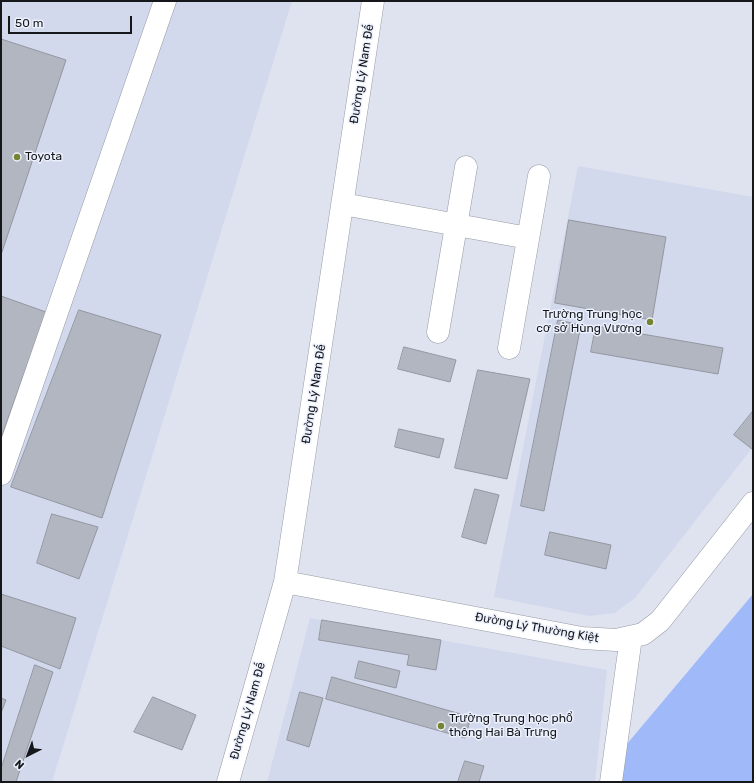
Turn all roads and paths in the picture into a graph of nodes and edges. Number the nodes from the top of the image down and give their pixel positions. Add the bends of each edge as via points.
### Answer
1 (165, 1) edge
2 (373, 1) edge
3 (466, 167) dead end
4 (539, 176) dead end
5 (342, 204) junction
6 (456, 225) junction
7 (528, 238) junction
8 (438, 332) dead end
9 (509, 348) dead end
10 (1, 474) edge
11 (753, 503) edge
12 (285, 582) junction
13 (630, 637) junction
14 (228, 782) edge
15 (611, 782) edge

1 - 10 street
2 - 5 street, Đường Lý Nam Đế
3 - 6 street
4 - 7 street
5 - 6 street
5 - 12 street, Đường Lý Nam Đế
6 - 7 street
6 - 8 street
7 - 9 street
11 - 13 street, Đường Lý Thường Kiệt via 660,621 643,634
12 - 13 street, Đường Lý Thường Kiệt via 582,638 616,640
12 - 14 street, Đường Lý Nam Đế
13 - 15 street

